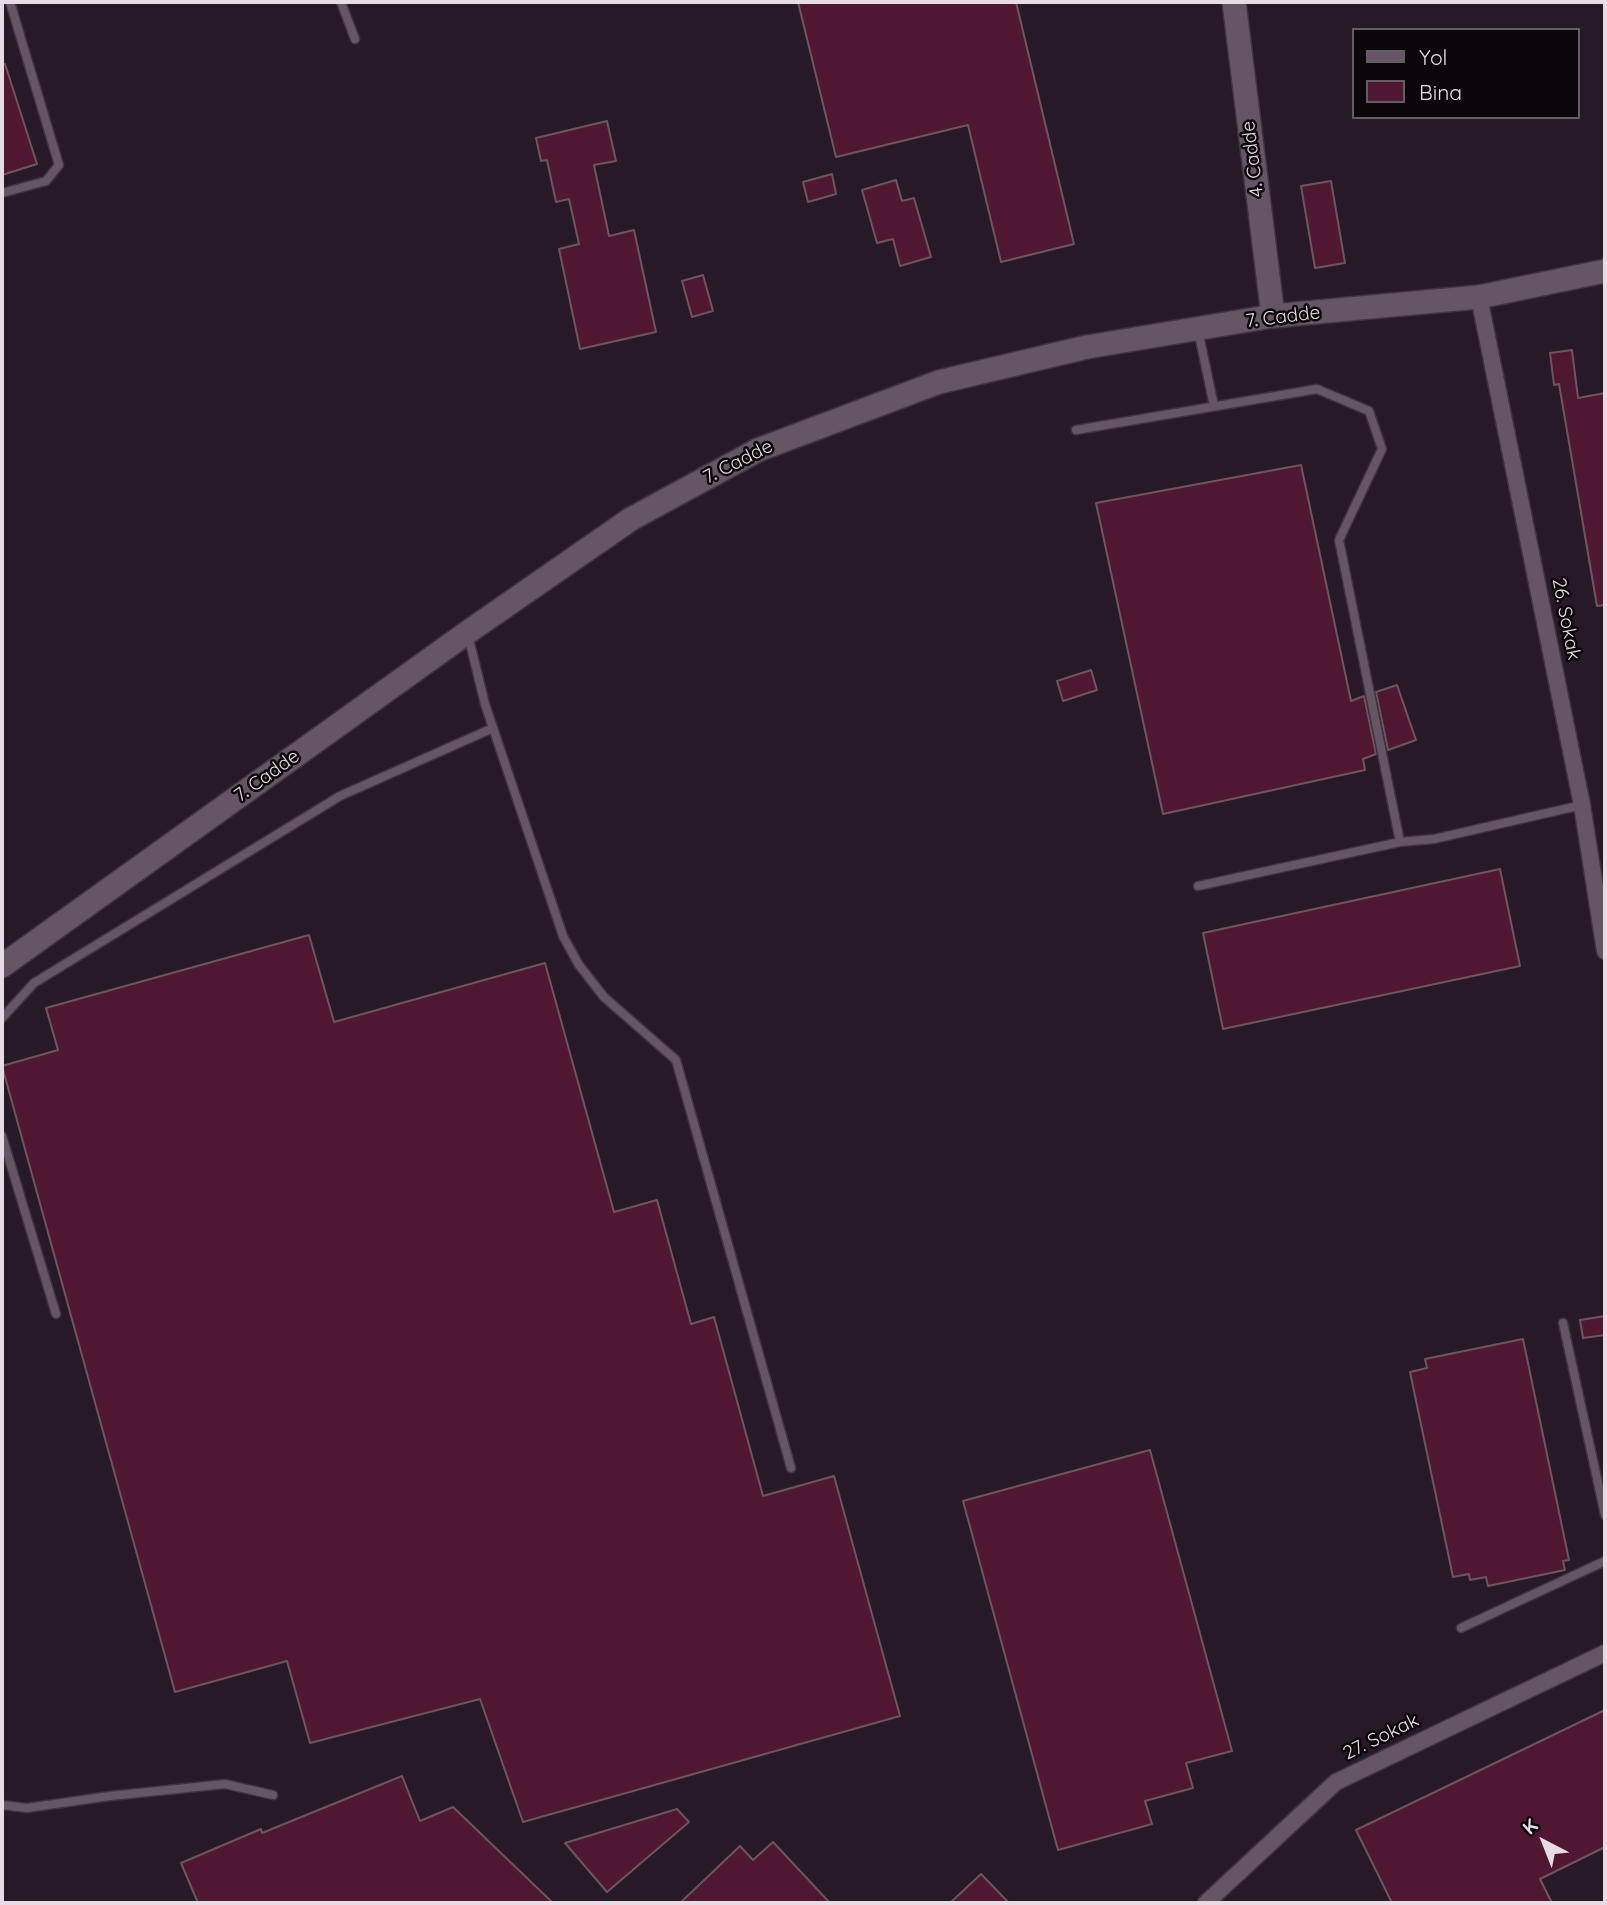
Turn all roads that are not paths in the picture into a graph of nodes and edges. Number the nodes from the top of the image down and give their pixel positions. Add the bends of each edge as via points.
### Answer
1 (10, 2) edge
2 (341, 2) edge
3 (1234, 2) edge
4 (355, 39) dead end
5 (2, 193) edge
6 (1605, 271) edge
7 (1479, 297) junction
8 (1273, 316) junction
9 (1198, 329) junction
10 (1214, 406) junction
11 (1076, 430) dead end
12 (468, 632) junction
13 (493, 728) junction
14 (1582, 806) junction
15 (1400, 842) junction
16 (1198, 886) dead end
17 (1605, 951) edge
18 (2, 966) edge
19 (2, 1017) edge
20 (2, 1136) edge
21 (56, 1314) dead end
22 (1563, 1323) dead end
23 (791, 1468) dead end
24 (1605, 1515) edge
25 (1605, 1561) edge
26 (1461, 1628) dead end
27 (1605, 1653) edge
28 (272, 1795) dead end
29 (2, 1805) edge
30 (1206, 1903) edge

1 - 5 lane via 59,165 46,181
2 - 4 lane
3 - 8 street, 4. Cadde
6 - 7 street, 7. Cadde
7 - 8 street, 7. Cadde
7 - 14 street, 26. Sokak
8 - 9 street, 7. Cadde
9 - 10 lane
9 - 12 street, 7. Cadde via 1087,347 939,382 758,450 631,519
10 - 11 lane
10 - 15 lane via 1317,389 1369,411 1382,449 1339,540
12 - 13 lane
12 - 18 street, 7. Cadde
13 - 19 lane via 340,796 34,983
13 - 23 lane via 563,936 604,997 676,1060
14 - 15 lane via 1434,839
14 - 17 street, 26. Sokak
15 - 16 lane
20 - 21 lane
22 - 24 lane
25 - 26 lane
27 - 30 street, 27. Sokak via 1336,1782
28 - 29 lane via 225,1784 27,1808

